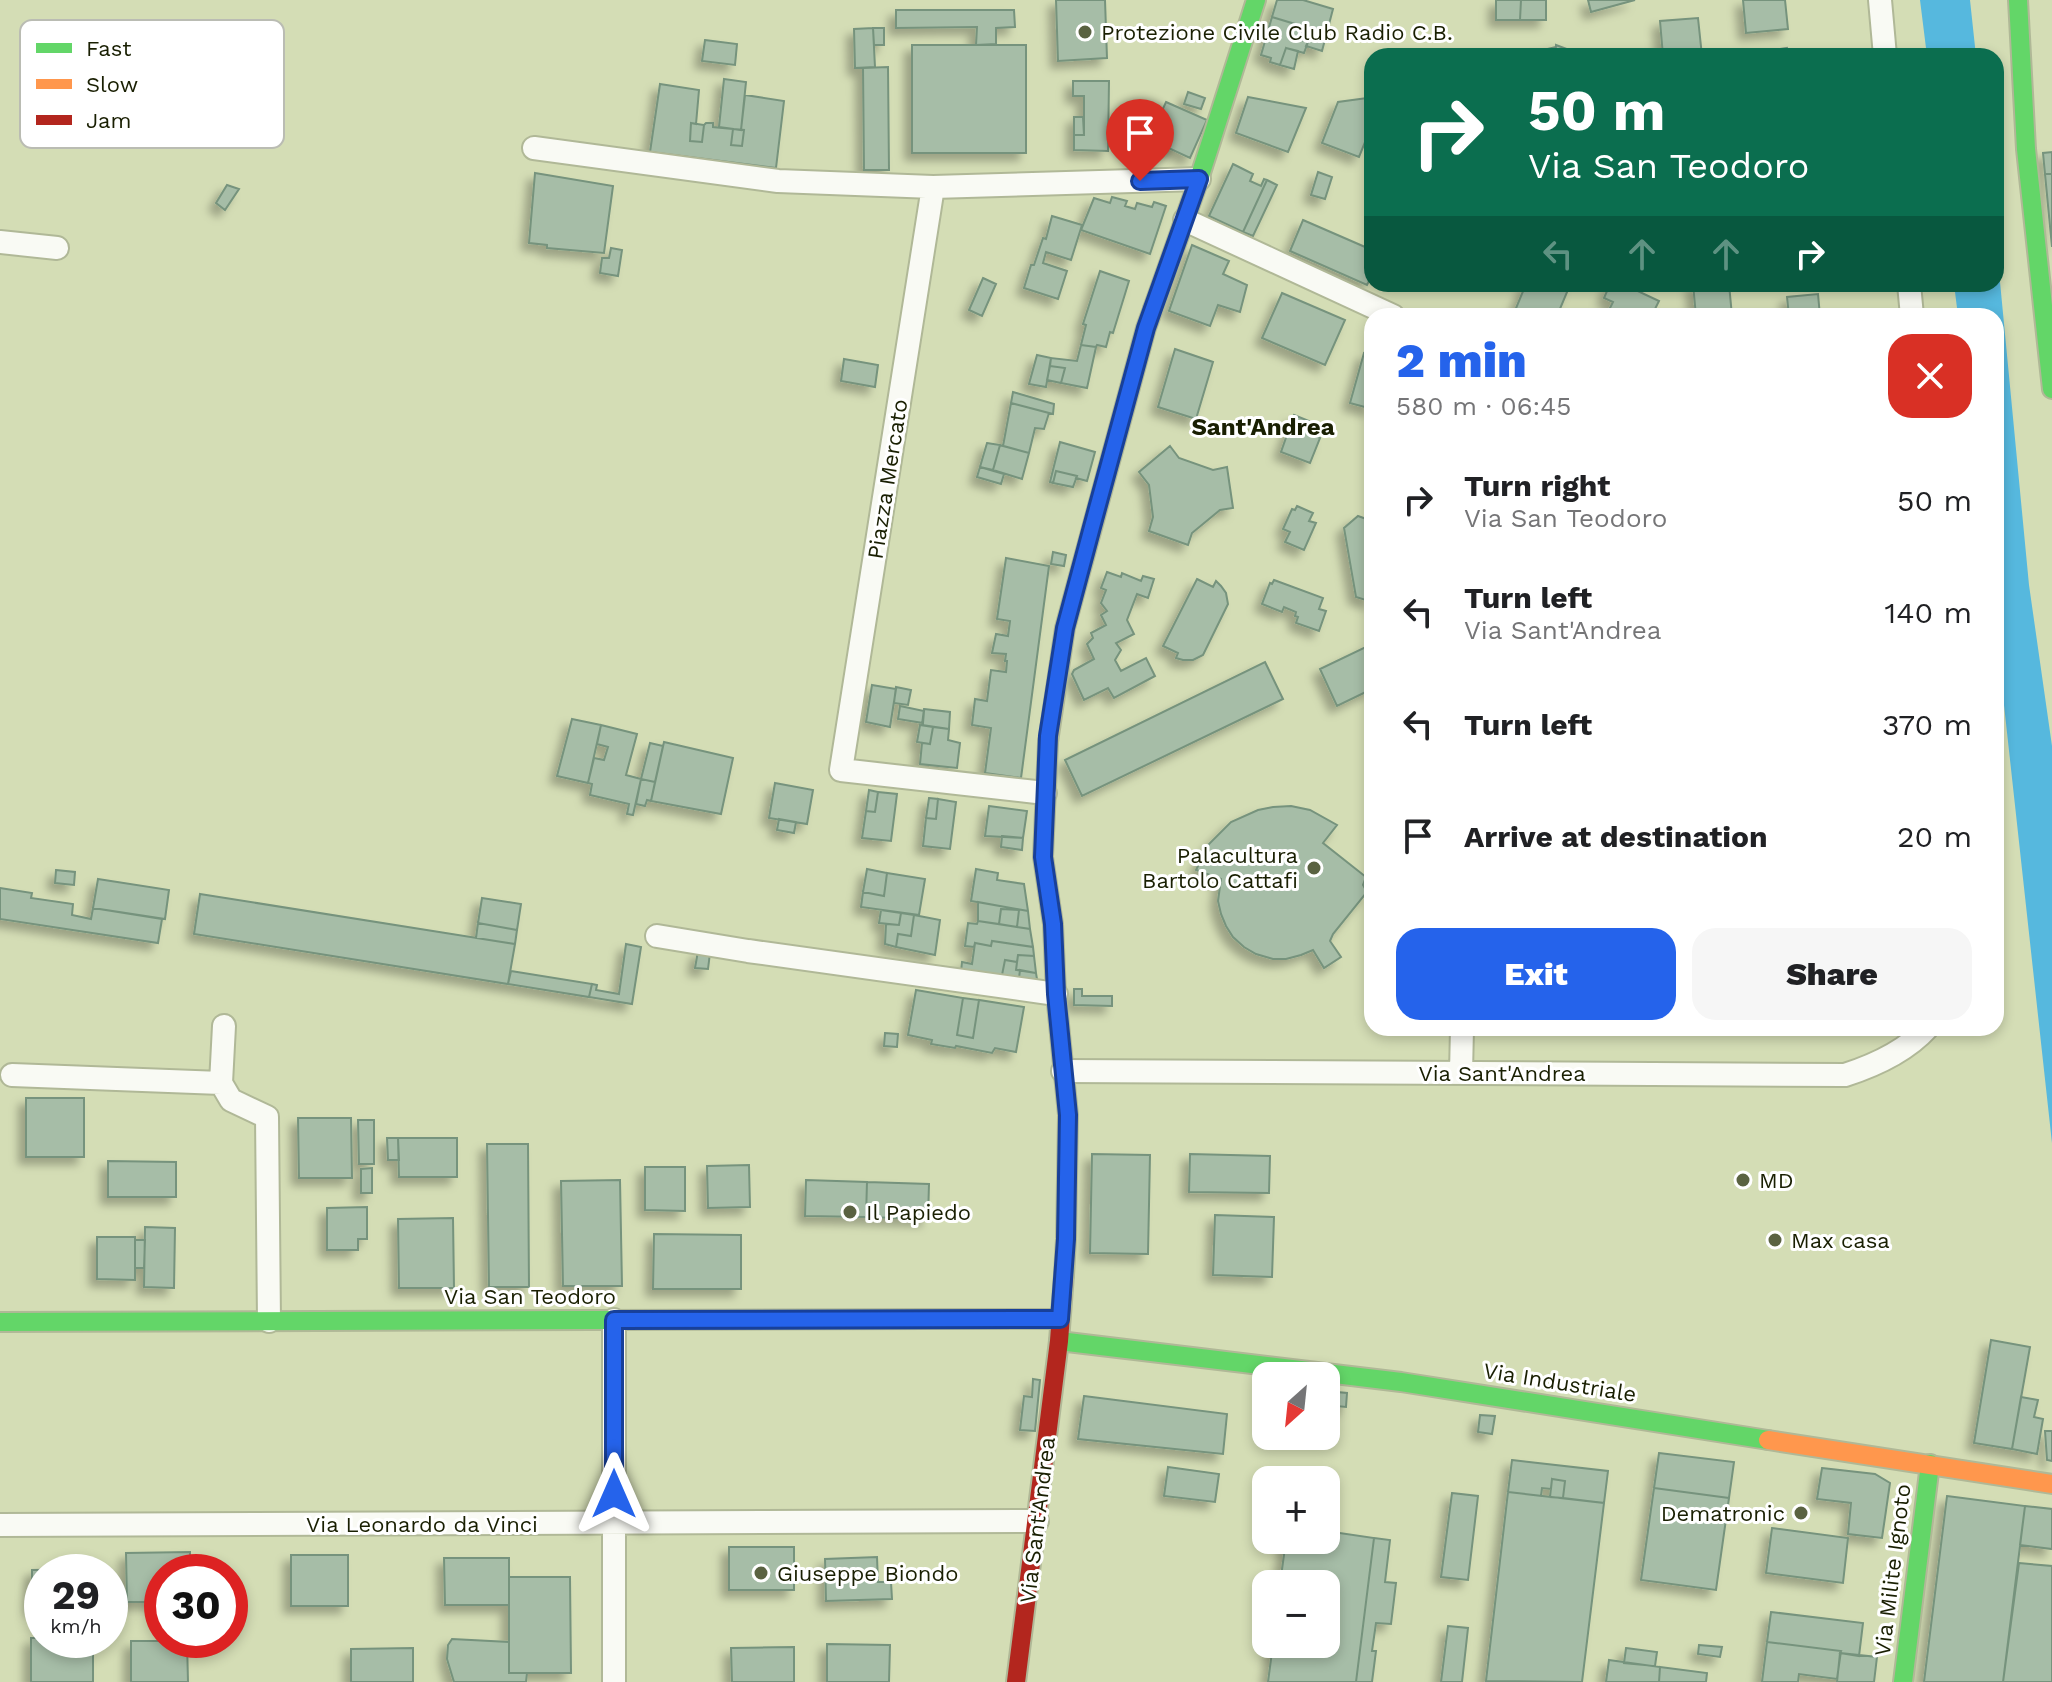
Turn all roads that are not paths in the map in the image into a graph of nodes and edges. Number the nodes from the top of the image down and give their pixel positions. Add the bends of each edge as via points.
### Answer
1 (1256, 0) edge
2 (1880, 0) edge
3 (2018, 0) edge
4 (1884, 48) edge
5 (534, 148) dead end
6 (1199, 179) junction
7 (933, 187) junction
8 (1185, 220) junction
9 (0, 242) edge
10 (57, 248) dead end
11 (1376, 308) edge
12 (2052, 389) edge
13 (1045, 793) junction
14 (657, 936) dead end
15 (1056, 994) junction
16 (224, 1026) dead end
17 (1462, 1036) edge
18 (1918, 1036) edge
19 (1063, 1071) junction
20 (1461, 1073) junction
21 (12, 1075) dead end
22 (221, 1083) junction
23 (1060, 1319) junction
24 (614, 1320) junction
25 (269, 1321) junction
26 (0, 1322) edge
27 (1059, 1341) junction
28 (1930, 1464) junction
29 (2052, 1484) edge
30 (1037, 1521) junction
31 (614, 1523) junction
32 (0, 1525) edge
33 (614, 1682) edge
34 (1016, 1682) edge
35 (1903, 1682) edge

1 - 6 street, Via Sant'Andrea
2 - 4 street
3 - 12 street via 2026,149
5 - 7 street via 778,181
6 - 7 street
6 - 8 street, Via Sant'Andrea
7 - 13 street, Piazza Mercato via 841,770
8 - 11 street
8 - 13 street, Via Sant'Andrea via 1146,328 1065,628
9 - 10 street
13 - 15 street, Via Sant'Andrea via 1043,857
14 - 15 street
15 - 19 street, Via Sant'Andrea
16 - 22 street
17 - 20 street
18 - 20 street, Via Sant'Andrea via 1870,1067 1845,1075
19 - 20 street, Via Sant'Andrea
19 - 23 street, Via Sant'Andrea via 1068,1115
21 - 22 street
22 - 25 street via 231,1100 267,1117
23 - 24 street, Via San Teodoro
23 - 27 street, Via Sant'Andrea
24 - 25 street, Via San Teodoro
24 - 31 street
25 - 26 street, Via San Teodoro
27 - 28 street, Via Industriale via 1401,1382
27 - 30 street, Via Sant'Andrea
28 - 29 street, Via Industriale
28 - 35 street, Via Milite Ignoto
30 - 31 street, Via Leonardo da Vinci
30 - 34 street, Via Sant'Andrea
31 - 32 street, Via Leonardo da Vinci
31 - 33 street

